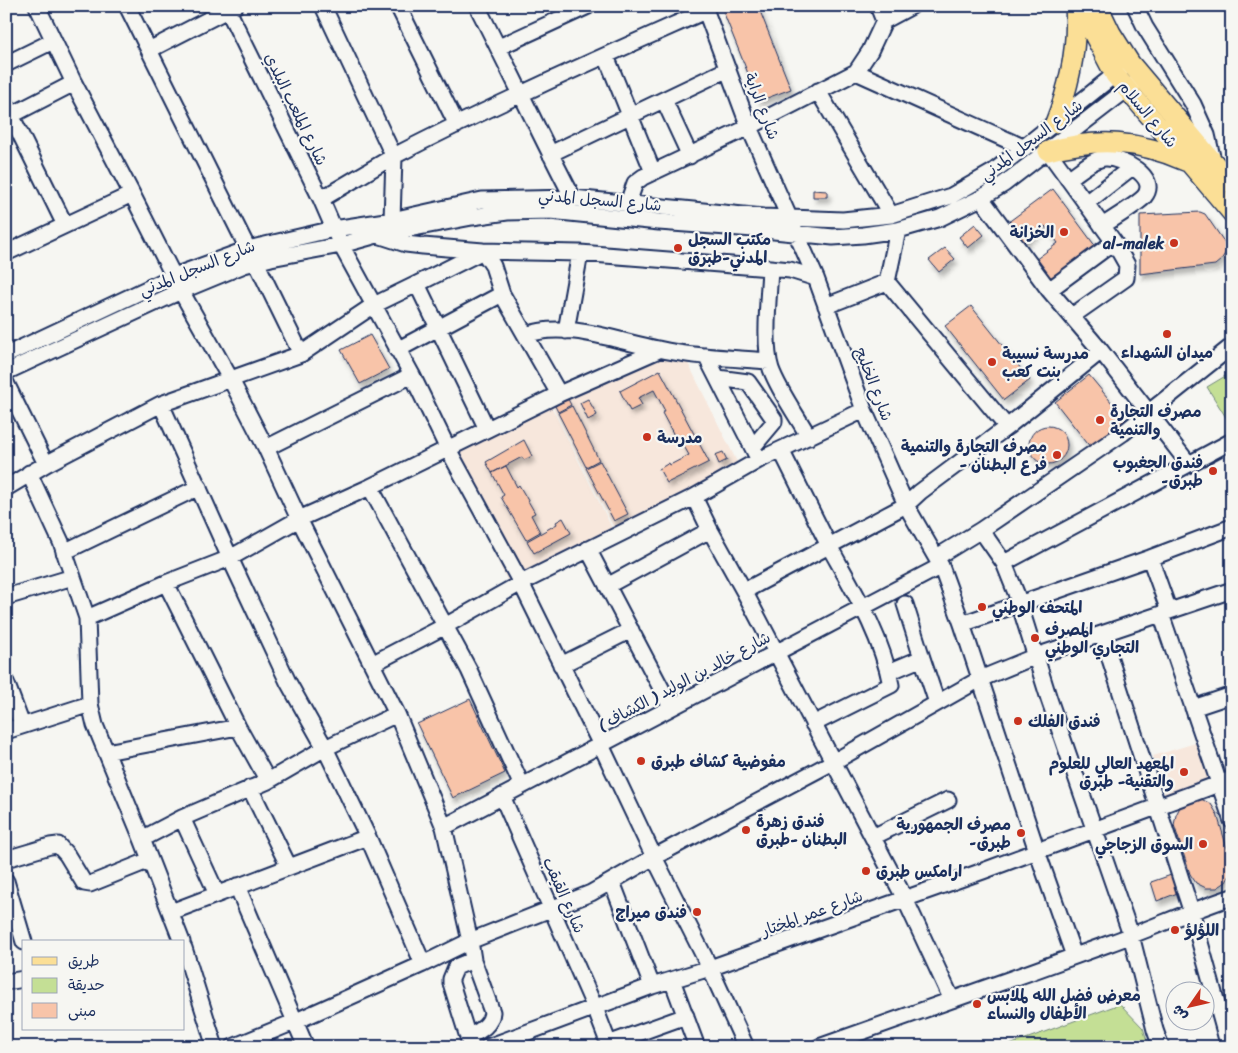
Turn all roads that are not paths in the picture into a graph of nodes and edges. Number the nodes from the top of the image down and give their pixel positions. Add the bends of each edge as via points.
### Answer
1 (37, 6) edge
2 (127, 6) edge
3 (322, 6) edge
4 (398, 6) edge
5 (478, 6) edge
6 (588, 6) edge
7 (878, 6) edge
8 (912, 6) edge
9 (1075, 6) edge
10 (1079, 6) edge
11 (1098, 6) edge
12 (1135, 6) edge
13 (230, 7) edge
14 (704, 9) edge
15 (884, 21) junction
16 (53, 41) junction
17 (499, 47) junction
18 (149, 50) junction
19 (606, 56) junction
20 (6, 64) edge
21 (728, 68) junction
22 (1136, 70) junction
23 (856, 72) junction
24 (1120, 82) junction
25 (74, 83) junction
26 (818, 91) junction
27 (522, 93) junction
28 (664, 100) junction
29 (8, 113) edge
30 (631, 116) junction
31 (1054, 123) junction
32 (456, 125) junction
33 (750, 127) junction
34 (1025, 148) junction
35 (1048, 151) junction
36 (550, 154) junction
37 (394, 156) junction
38 (690, 156) junction
39 (1189, 163) junction
40 (1213, 163) junction
41 (1132, 167) junction
42 (653, 172) junction
43 (1068, 179) junction
44 (1232, 184) edge
45 (132, 194) junction
46 (573, 198) junction
47 (981, 198) junction
48 (321, 199) junction
49 (628, 202) junction
50 (1086, 203) junction
51 (1232, 213) edge
52 (891, 215) junction
53 (789, 218) junction
54 (1232, 218) edge
55 (392, 220) junction
56 (1232, 223) edge
57 (65, 225) junction
58 (1102, 226) junction
59 (334, 229) junction
60 (898, 230) junction
61 (796, 234) junction
62 (377, 235) junction
63 (1114, 242) junction
64 (341, 245) junction
65 (484, 251) junction
66 (6, 253) edge
67 (580, 254) junction
68 (252, 255) junction
69 (770, 268) junction
70 (174, 276) junction
71 (816, 278) junction
72 (887, 282) junction
73 (417, 284) junction
74 (1049, 290) junction
75 (181, 291) junction
76 (502, 294) junction
77 (374, 305) junction
78 (826, 306) junction
79 (1072, 316) junction
80 (438, 328) junction
81 (566, 331) junction
82 (526, 335) junction
83 (1232, 346) edge
84 (397, 350) junction
85 (659, 350) junction
86 (1101, 351) junction
87 (6, 354) edge
88 (301, 354) junction
89 (706, 356) junction
90 (769, 361) junction
91 (6, 372) edge
92 (412, 375) junction
93 (718, 378) junction
94 (231, 380) junction
95 (6, 383) edge
96 (559, 394) junction
97 (161, 404) junction
98 (864, 410) junction
99 (1150, 413) junction
100 (1007, 427) junction
101 (487, 429) junction
102 (809, 437) junction
103 (1232, 441) edge
104 (266, 448) junction
105 (448, 449) junction
106 (781, 450) junction
107 (756, 454) junction
108 (1188, 463) junction
109 (46, 464) junction
110 (29, 473) junction
111 (200, 487) junction
112 (370, 487) junction
113 (6, 488) edge
114 (694, 497) junction
115 (906, 505) junction
116 (299, 519) junction
117 (1231, 529) edge
118 (710, 530) junction
119 (981, 530) junction
120 (830, 546) junction
121 (588, 549) junction
122 (64, 552) junction
123 (230, 558) junction
124 (1150, 558) junction
125 (939, 561) junction
126 (1004, 563) junction
127 (73, 577) junction
128 (166, 583) junction
129 (521, 583) junction
130 (607, 586) junction
131 (1232, 590) edge
132 (744, 591) junction
133 (6, 597) edge
134 (906, 604) dead end
135 (1019, 604) junction
136 (864, 606) junction
137 (1165, 612) junction
138 (87, 618) junction
139 (962, 624) junction
140 (445, 626) junction
141 (630, 630) junction
142 (1102, 634) junction
143 (776, 652) junction
144 (1036, 656) junction
145 (922, 658) junction
146 (372, 664) junction
147 (561, 664) junction
148 (889, 672) junction
149 (980, 679) junction
150 (6, 682) edge
151 (1232, 695) edge
152 (937, 703) junction
153 (90, 704) junction
154 (671, 707) junction
155 (1193, 708) junction
156 (397, 714) junction
157 (813, 724) junction
158 (22, 725) junction
159 (238, 728) junction
160 (6, 731) edge
161 (601, 744) junction
162 (325, 748) junction
163 (106, 752) junction
164 (833, 762) junction
165 (268, 781) junction
166 (1226, 781) edge
167 (522, 786) junction
168 (250, 788) junction
169 (502, 796) junction
170 (948, 800) dead end
171 (1157, 806) junction
172 (182, 818) junction
173 (1232, 821) edge
174 (444, 827) junction
175 (1095, 829) junction
176 (873, 837) junction
177 (368, 838) junction
178 (142, 839) junction
179 (1037, 851) junction
180 (654, 857) junction
181 (6, 859) edge
182 (150, 860) junction
183 (289, 867) junction
184 (6, 881) edge
185 (612, 882) junction
186 (237, 886) junction
187 (217, 894) junction
188 (1232, 897) edge
189 (905, 898) junction
190 (551, 908) junction
191 (1191, 910) junction
192 (171, 912) junction
193 (1131, 936) junction
194 (23, 940) edge
195 (181, 940) edge
196 (470, 941) junction
197 (185, 951) edge
198 (1074, 956) junction
199 (473, 960) junction
200 (423, 964) junction
201 (710, 968) junction
202 (22, 979) edge
203 (672, 980) junction
204 (6, 982) edge
205 (652, 986) junction
206 (952, 1000) junction
207 (595, 1008) junction
208 (686, 1016) junction
209 (294, 1022) junction
210 (638, 1040) edge
211 (470, 1042) edge
212 (609, 1045) edge
213 (215, 1047) edge
214 (233, 1047) edge
215 (306, 1047) edge
216 (488, 1047) edge
217 (697, 1047) edge
218 (746, 1047) edge
219 (819, 1047) edge
220 (1161, 1047) edge
221 (1230, 1047) edge

1 - 16 street
2 - 18 street
3 - 37 street
4 - 32 street
5 - 17 street
6 - 17 street
7 - 15 street
8 - 15 street
9 - 31 main road via 1072,73
10 - 24 main road, شارع السلام
11 - 22 main road, شارع السلام
12 - 40 street via 1193,104 1207,135
13 - 18 street
13 - 48 street, شارع الملعب البلدي
14 - 19 street
14 - 21 street, شارع الراية
15 - 23 street
16 - 20 street
16 - 25 street
17 - 27 street
18 - 68 street
19 - 27 street
19 - 30 street
21 - 28 street
21 - 33 street, شارع الراية
22 - 24 street, شارع السجل المدني
22 - 40 main road, شارع السلام
23 - 26 street
23 - 34 street
24 - 31 street, شارع السجل المدني
24 - 35 street, شارع السجل المدني
24 - 39 main road, شارع السلام
25 - 29 street
25 - 45 street
26 - 33 street
26 - 52 street
27 - 32 street
27 - 36 street
28 - 30 street
28 - 38 street
29 - 57 street
30 - 36 street
30 - 42 street
31 - 34 street, شارع السجل المدني
32 - 37 street
33 - 38 street
33 - 53 street, شارع الراية
34 - 52 street, شارع السجل المدني via 951,196
35 - 39 main road via 1095,142 1119,143 1143,146
35 - 43 street
35 - 47 street, شارع السجل المدني
36 - 46 street
37 - 48 street
37 - 55 street
38 - 42 street
39 - 51 main road, شارع السلام
40 - 44 main road, شارع السلام
41 - 43 street via 1105,158
41 - 50 street
41 - 58 street via 1146,181 1144,197
42 - 49 street via 638,180
43 - 50 street
45 - 57 street
45 - 70 street
46 - 49 street, شارع السجل المدني
46 - 55 street, شارع السجل المدني via 482,200
47 - 60 street, شارع السجل المدني via 940,218
47 - 74 street
48 - 59 street, شارع الملعب البلدي
49 - 53 street, شارع السجل المدني
50 - 58 street
52 - 53 street, شارع السجل المدني via 843,220
53 - 61 street, شارع الخليج
54 - 56 street
55 - 59 street, شارع السجل المدني
57 - 66 street
58 - 63 street
59 - 64 street, شارع الملعب البلدي
59 - 68 street, شارع السجل المدني
60 - 61 street, شارع السجل المدني via 833,237
60 - 72 street
61 - 62 street, شارع السجل المدني via 550,211 494,213
61 - 71 street, شارع الخليج
62 - 64 street, شارع السجل المدني
62 - 65 street via 406,244
63 - 74 street
63 - 79 street via 1126,266 1126,278
64 - 68 street, شارع السجل المدني
64 - 77 street, شارع الملعب البلدي
65 - 67 street
65 - 73 street
65 - 76 street via 493,266
67 - 69 street
67 - 81 street
68 - 70 street, شارع السجل المدني
68 - 75 street, شارع السجل المدني
68 - 88 street
69 - 71 street
69 - 90 street
70 - 75 street
70 - 87 street, شارع السجل المدني
71 - 78 street, شارع الخليج
72 - 78 street
72 - 100 street
73 - 77 street
73 - 80 street
74 - 79 street
75 - 91 street, شارع السجل المدني
75 - 94 street
76 - 80 street
76 - 82 street
77 - 84 street, شارع الملعب البلدي
77 - 88 street
78 - 98 street, شارع الخليج
79 - 86 street
80 - 84 street
80 - 101 street
81 - 82 street via 544,329
81 - 85 street via 604,336
82 - 96 street
83 - 99 street, شارع خالد بن الوليد ( الكشاف )
84 - 92 street, شارع الملعب البلدي
85 - 89 street
85 - 96 street
86 - 99 street
86 - 100 street
88 - 94 street
89 - 90 street
89 - 93 street
90 - 102 street via 774,376
92 - 104 street
92 - 105 street, شارع الملعب البلدي
93 - 107 street
93 - 107 street via 748,382 774,419
94 - 97 street
94 - 104 street
95 - 109 street
96 - 101 street
97 - 109 street
97 - 111 street
98 - 102 street
98 - 115 street, شارع الخليج
99 - 108 street
99 - 119 street, شارع خالد بن الوليد ( الكشاف )
100 - 115 street
101 - 105 street
102 - 106 street
103 - 108 street
104 - 116 street
105 - 112 street
105 - 129 street, شارع الملعب البلدي
106 - 107 street
106 - 120 street
107 - 114 street
108 - 126 street
109 - 110 street
110 - 113 street
110 - 122 street
111 - 122 street
111 - 123 street
112 - 116 street
112 - 140 street
114 - 118 street
114 - 121 street
115 - 120 street
115 - 125 street, شارع الخليج
116 - 123 street
116 - 146 street
117 - 124 street
118 - 130 street
118 - 132 street
119 - 125 street, شارع خالد بن الوليد ( الكشاف )
119 - 126 street
120 - 132 street
120 - 136 street
121 - 129 street
121 - 130 street
122 - 127 street
123 - 128 street
123 - 162 street via 288,682
124 - 135 street
124 - 137 street
125 - 136 street, شارع خالد بن الوليد ( الكشاف )
125 - 139 street, شارع الخليج
126 - 135 street
127 - 133 street
127 - 138 street
128 - 138 street
128 - 159 street
129 - 140 street
129 - 147 street, شارع الملعب البلدي
130 - 141 street
131 - 137 street
132 - 143 street
134 - 145 street
135 - 139 street
135 - 144 street
136 - 143 street, شارع خالد بن الوليد ( الكشاف )
136 - 148 street
137 - 142 street
137 - 155 street
138 - 153 street
139 - 149 street, شارع الخليج
140 - 146 street
140 - 167 street via 469,670
141 - 147 street
141 - 154 street
142 - 144 street
142 - 171 street
143 - 154 street, شارع خالد بن الوليد ( الكشاف )
143 - 157 street
144 - 149 street
144 - 175 street
145 - 148 street
145 - 152 street
146 - 156 street
147 - 161 street, شارع الملعب البلدي
148 - 157 street via 891,685
149 - 152 street
149 - 179 street, شارع الخليج
150 - 158 street
151 - 155 street
152 - 164 street
153 - 158 street
153 - 163 street
154 - 161 street, شارع خالد بن الوليد ( الكشاف )
155 - 166 street
156 - 162 street
156 - 174 street
157 - 164 street
158 - 160 street
159 - 163 street
159 - 165 street
161 - 167 street, شارع خالد بن الوليد ( الكشاف )
161 - 180 street, شارع الملعب البلدي
162 - 165 street
162 - 177 street
163 - 178 street
164 - 176 street
164 - 180 street
165 - 168 street
166 - 171 street, شارع عمر المختار
166 - 173 street
167 - 169 street, شارع خالد بن الوليد ( الكشاف )
168 - 172 street
168 - 183 street
169 - 174 street, شارع خالد بن الوليد ( الكشاف )
169 - 190 street, شارع القيقب
170 - 176 street
171 - 175 street, شارع عمر المختار
171 - 191 street
172 - 178 street
172 - 187 street
174 - 196 street
175 - 179 street, شارع عمر المختار
175 - 193 street
176 - 189 street
177 - 183 street
177 - 200 street
178 - 182 street
179 - 189 street, شارع عمر المختار
179 - 198 street, شارع الخليج
180 - 185 street
180 - 201 street, شارع الملعب البلدي
181 - 182 street via 58,845 84,883 90,884
182 - 192 street
183 - 186 street
184 - 194 street
185 - 190 street
185 - 205 street
186 - 187 street
186 - 209 street
187 - 192 street
188 - 191 street
189 - 201 street, شارع عمر المختار
189 - 206 street
190 - 196 street
190 - 207 street, شارع القيقب
191 - 193 street
191 - 221 street
192 - 195 street
193 - 198 street
193 - 220 street
196 - 199 street
196 - 200 street
197 - 213 street
198 - 206 street
199 - 211 street via 492,1017
199 - 211 street via 456,967 451,980
200 - 209 street
201 - 203 street, شارع عمر المختار
201 - 218 street, شارع الملعب البلدي
202 - 204 street
203 - 205 street, شارع عمر المختار
203 - 208 street
205 - 207 street, شارع عمر المختار
206 - 219 street
207 - 212 street, شارع القيقب
207 - 216 street, شارع عمر المختار
208 - 210 street
208 - 217 street
209 - 214 street
209 - 215 street
210 - 212 street

